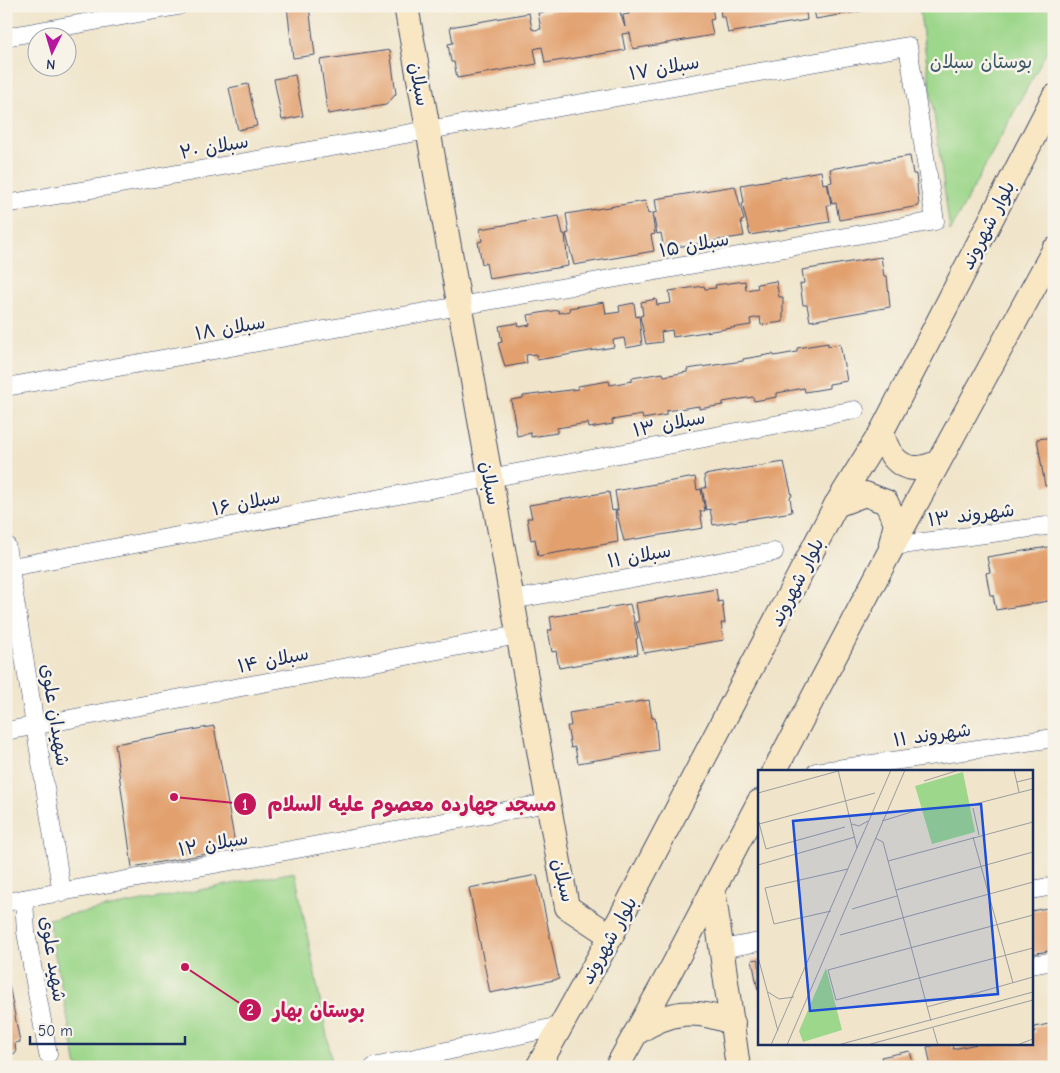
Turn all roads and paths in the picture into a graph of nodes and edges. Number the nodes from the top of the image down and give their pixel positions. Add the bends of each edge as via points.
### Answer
1 (178, 6) edge
2 (406, 6) edge
3 (6, 38) edge
4 (1054, 97) edge
5 (428, 130) junction
6 (6, 204) edge
7 (935, 221) joint
8 (1054, 250) edge
9 (460, 308) junction
10 (6, 387) edge
11 (855, 410) dead end
12 (882, 431) junction
13 (937, 463) junction
14 (491, 478) junction
15 (836, 505) junction
16 (1054, 525) edge
17 (6, 545) edge
18 (890, 550) junction
19 (774, 552) dead end
20 (8, 568) edge
21 (512, 600) junction
22 (518, 635) junction
23 (36, 726) junction
24 (6, 731) edge
25 (1054, 738) edge
26 (775, 770) edge
27 (830, 770) edge
28 (548, 803) junction
29 (758, 804) edge
30 (1054, 886) edge
31 (713, 889) junction
32 (1032, 890) edge
33 (62, 893) junction
34 (24, 899) junction
35 (6, 902) edge
36 (612, 936) junction
37 (758, 942) edge
38 (722, 950) junction
39 (1054, 961) edge
40 (1032, 965) edge
41 (733, 1023) junction
42 (560, 1026) junction
43 (635, 1034) junction
44 (48, 1054) dead end
45 (374, 1067) edge
46 (538, 1067) edge
47 (616, 1067) edge
48 (738, 1067) edge

1 - 3 street
2 - 5 main road, سبلان
4 - 12 main road, بلوار شهروند
5 - 6 street, سبلان ۲۰
5 - 7 street, سبلان ۱۷ via 908,46
5 - 9 main road, سبلان
7 - 9 street, سبلان ۱۵
8 - 13 main road
9 - 10 street, سبلان ۱۸
9 - 14 main road, سبلان
11 - 14 street, سبلان ۱۳
12 - 13 main road via 886,449 901,464 916,468
12 - 15 main road, بلوار شهروند
13 - 18 main road
14 - 20 street, سبلان ۱۶
14 - 21 main road, سبلان
15 - 18 main road via 865,494 886,502 896,523
15 - 36 main road, بلوار شهروند
16 - 18 street, شهروند ۱۳
17 - 20 street, شهیدان علوی
18 - 26 main road
19 - 21 street, سبلان ۱۱
20 - 23 street, شهیدان علوی
21 - 22 main road, سبلان
22 - 23 street, سبلان ۱۴
22 - 28 main road, سبلان
23 - 24 street, سبلان ۱۴
23 - 33 street, شهیدان علوی
25 - 27 street, شهروند ۱۱
28 - 33 street, سبلان ۱۲
28 - 36 main road, سبلان via 567,907
29 - 31 main road
30 - 32 street
31 - 38 main road
31 - 43 main road
33 - 34 street, سبلان ۱۲
34 - 35 street, سبلان ۱۲
34 - 44 street, شهید علوی via 26,932
36 - 42 main road, بلوار شهروند
37 - 38 street
38 - 41 main road
39 - 40 street
41 - 43 main road via 713,1016 679,1014 652,1022
41 - 48 main road
42 - 45 street
42 - 46 main road, بلوار شهروند
43 - 47 main road

